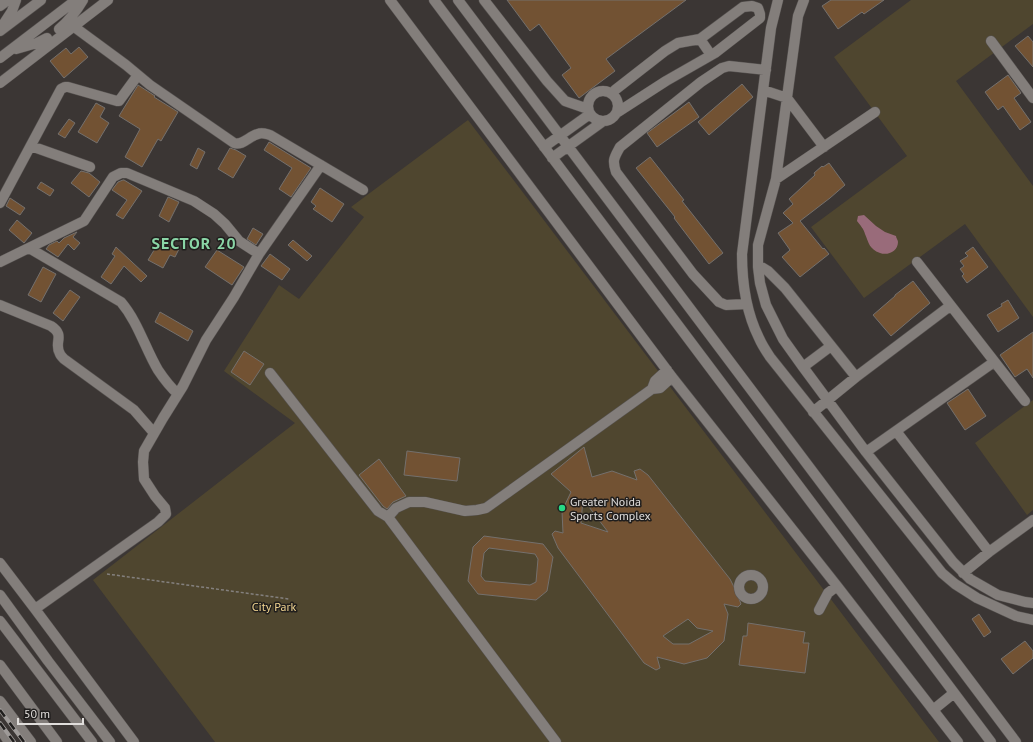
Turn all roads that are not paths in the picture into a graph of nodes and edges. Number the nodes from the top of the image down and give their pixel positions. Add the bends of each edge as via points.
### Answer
1 (41, 0) edge
2 (76, 0) edge
3 (83, 0) edge
4 (108, 0) edge
5 (391, 0) edge
6 (434, 0) edge
7 (458, 0) edge
8 (484, 0) edge
9 (778, 0) edge
10 (804, 0) edge
11 (15, 1) edge
12 (0, 6) edge
13 (73, 26) junction
14 (0, 30) edge
15 (47, 38) junction
16 (700, 39) junction
17 (991, 41) dead end
18 (10, 51) junction
19 (710, 55) junction
20 (35, 56) junction
21 (0, 58) edge
22 (766, 70) junction
23 (138, 75) junction
24 (0, 82) edge
25 (763, 90) junction
26 (1032, 93) edge
27 (612, 94) junction
28 (786, 98) junction
29 (589, 111) junction
30 (618, 112) junction
31 (875, 112) dead end
32 (602, 122) junction
33 (560, 136) junction
34 (31, 146) junction
35 (568, 146) junction
36 (544, 147) junction
37 (824, 147) junction
38 (552, 158) junction
39 (321, 165) junction
40 (90, 167) dead end
41 (776, 179) junction
42 (363, 190) dead end
43 (0, 203) edge
44 (29, 248) junction
45 (258, 254) junction
46 (0, 262) edge
47 (917, 262) dead end
48 (758, 265) junction
49 (0, 304) edge
50 (747, 304) junction
51 (950, 306) junction
52 (831, 346) junction
53 (994, 362) junction
54 (803, 368) junction
55 (270, 373) dead end
56 (670, 373) junction
57 (856, 377) junction
58 (178, 394) junction
59 (827, 400) junction
60 (1025, 401) dead end
61 (813, 412) junction
62 (896, 431) junction
63 (154, 432) junction
64 (866, 452) junction
65 (388, 517) junction
66 (1033, 520) edge
67 (989, 552) junction
68 (0, 564) edge
69 (963, 573) junction
70 (837, 586) junction
71 (0, 595) edge
72 (1033, 603) edge
73 (35, 609) junction
74 (819, 610) dead end
75 (1032, 620) edge
76 (0, 621) edge
77 (0, 665) edge
78 (954, 693) junction
79 (0, 701) edge
80 (933, 710) junction
81 (0, 730) edge
82 (10, 742) edge
83 (31, 742) edge
84 (57, 742) edge
85 (92, 742) edge
86 (110, 742) edge
87 (134, 742) edge
88 (556, 742) edge
89 (958, 742) edge
90 (991, 742) edge
91 (1016, 742) edge

1 - 14 street
2 - 18 street
3 - 15 street via 69,22
4 - 13 street
5 - 56 street
6 - 36 street
7 - 33 street
8 - 29 street via 546,81 565,101
9 - 22 street via 771,28
10 - 28 street via 798,16
11 - 12 street
11 - 14 street
13 - 20 street
13 - 23 street
15 - 18 street
15 - 20 street
16 - 19 street
16 - 19 street via 742,7 758,8 760,18
16 - 27 street via 665,50
17 - 26 street
18 - 21 street
19 - 30 street
20 - 24 street
22 - 25 street
22 - 50 street via 729,66 722,68 620,147 614,158 616,172 693,274 719,302 726,305
23 - 34 street via 119,101 68,87 61,89
23 - 39 street via 234,143 241,143 256,134 264,133
25 - 28 street
25 - 50 street via 742,254
27 - 29 street via 607,91 597,92 590,99
27 - 30 street via 618,102
28 - 37 street
28 - 41 street
29 - 32 street via 592,118
29 - 33 street
30 - 32 street via 612,120
31 - 37 street
32 - 35 street
33 - 35 street
33 - 36 street
34 - 40 street
34 - 43 street
35 - 38 street
35 - 91 street
36 - 38 street
37 - 41 street
38 - 78 street
39 - 42 street
39 - 45 street
41 - 48 street via 758,245
44 - 45 street via 84,221 113,177 127,173 194,201 214,214 239,241
44 - 46 street
44 - 58 street via 121,302 158,370
45 - 58 street via 203,345
47 - 51 street
48 - 52 street via 780,283
48 - 54 street via 766,305 783,338
49 - 63 street via 56,329 59,335 58,351 64,359 134,410
50 - 61 street via 759,338 770,357
51 - 53 street
51 - 57 street
52 - 54 street
52 - 57 street
53 - 60 street
53 - 62 street
54 - 59 street
55 - 65 street via 378,511
56 - 65 street via 660,388 652,389 486,508 465,511 425,502 409,502 396,508
56 - 70 street
57 - 59 street
58 - 63 street
59 - 61 street
59 - 64 street
61 - 75 street via 942,573 977,598 1016,616
62 - 64 street
62 - 67 street
63 - 73 street via 144,450 144,479 166,508 166,514
64 - 69 street
65 - 88 street
66 - 67 street
67 - 69 street
68 - 73 street
69 - 72 street via 998,595
70 - 74 street via 828,593
70 - 80 street
71 - 86 street
73 - 87 street
76 - 85 street
77 - 84 street
78 - 80 street
78 - 90 street
79 - 83 street
80 - 89 street
81 - 82 street

